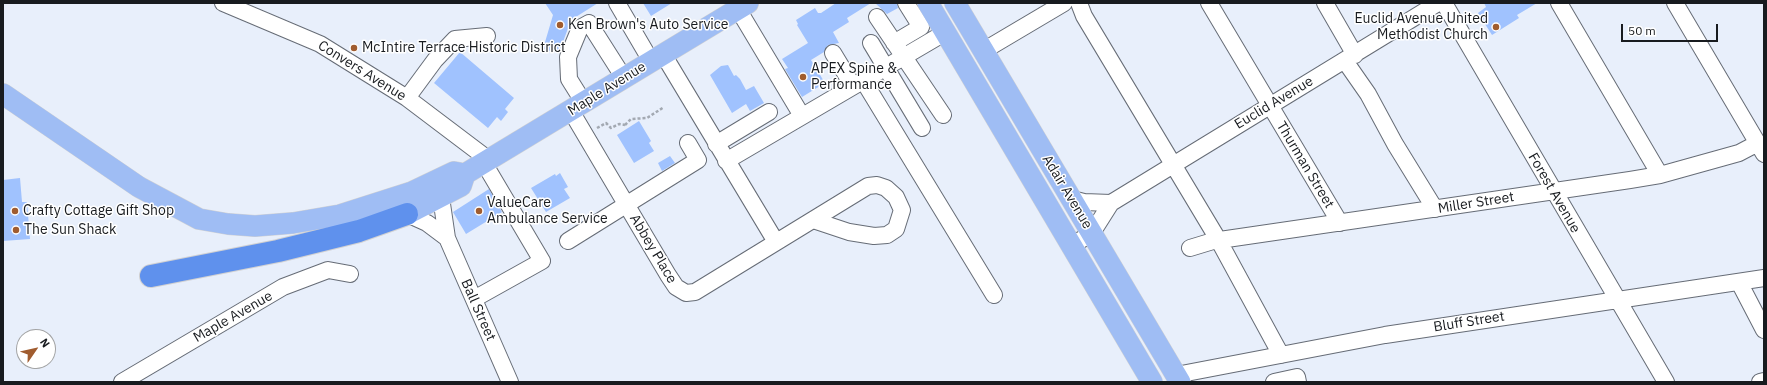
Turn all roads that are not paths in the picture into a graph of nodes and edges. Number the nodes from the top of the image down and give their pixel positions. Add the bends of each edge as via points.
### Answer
1 (223, 3) edge
2 (617, 3) edge
3 (906, 3) edge
4 (928, 3) edge
5 (955, 3) edge
6 (1064, 3) edge
7 (1079, 3) edge
8 (1209, 3) edge
9 (1325, 3) edge
10 (1438, 3) edge
11 (1444, 3) edge
12 (1559, 3) edge
13 (1675, 3) edge
14 (743, 6) edge
15 (877, 17) dead end
16 (946, 32) junction
17 (487, 36) dead end
18 (871, 43) dead end
19 (894, 43) junction
20 (983, 51) junction
21 (833, 53) dead end
22 (903, 56) junction
23 (657, 58) junction
24 (1350, 58) junction
25 (885, 67) junction
26 (624, 78) junction
27 (858, 83) junction
28 (3, 94) edge
29 (407, 98) junction
30 (1269, 105) junction
31 (578, 107) junction
32 (769, 112) dead end
33 (943, 115) dead end
34 (802, 116) junction
35 (922, 128) dead end
36 (688, 143) dead end
37 (716, 144) junction
38 (1761, 149) edge
39 (726, 161) junction
40 (487, 162) junction
41 (1174, 164) junction
42 (465, 174) junction
43 (1660, 175) junction
44 (1553, 191) junction
45 (441, 197) junction
46 (1072, 199) junction
47 (1111, 203) junction
48 (626, 205) junction
49 (1434, 209) junction
50 (407, 214) junction
51 (813, 220) junction
52 (1340, 223) junction
53 (1092, 233) junction
54 (446, 238) junction
55 (568, 241) dead end
56 (1219, 241) junction
57 (776, 242) junction
58 (1071, 246) junction
59 (1190, 248) dead end
60 (350, 274) dead end
61 (151, 276) dead end
62 (1764, 278) edge
63 (1740, 282) junction
64 (994, 295) dead end
65 (474, 299) junction
66 (1617, 300) junction
67 (1764, 330) edge
68 (1281, 354) junction
69 (1178, 379) edge
70 (1764, 381) edge
71 (122, 382) edge
72 (510, 382) edge
73 (1152, 382) edge
74 (1274, 382) edge
75 (1298, 382) edge
76 (1666, 382) edge
77 (1760, 382) edge

1 - 29 street, Convers Avenue via 320,44
2 - 23 street
3 - 19 street via 921,27
4 - 16 main road, Adair Avenue
5 - 20 main road, Adair Avenue
6 - 20 street
7 - 41 street via 1084,16
8 - 30 street, Thurman Street
9 - 24 street
10 - 24 street, Euclid Avenue
11 - 44 street, Forest Avenue
12 - 43 street
13 - 38 street
14 - 23 main road, Maple Avenue
14 - 34 street
15 - 19 street
16 - 22 street
16 - 58 main road, Adair Avenue
17 - 29 street via 455,39 435,60
18 - 25 street
19 - 22 street
20 - 46 main road, Adair Avenue
21 - 27 street
22 - 25 street
22 - 33 street
23 - 26 main road, Maple Avenue
23 - 37 street
24 - 30 street, Euclid Avenue
24 - 49 street via 1395,144
25 - 27 street
25 - 35 street
26 - 31 main road, Maple Avenue
26 - 31 street, Abbey Place via 589,23 580,28 568,57 569,79
27 - 34 street
27 - 64 street
28 - 42 main road via 139,187 206,221 255,226 340,215 412,192 454,172
29 - 40 street, Convers Avenue
30 - 41 street, Euclid Avenue
30 - 52 street, Thurman Street
31 - 40 main road, Maple Avenue
31 - 48 street, Abbey Place
32 - 37 street
34 - 39 street
36 - 48 street via 698,160
37 - 39 street
38 - 43 street, Miller Street
39 - 57 street
40 - 42 main road, Maple Avenue
40 - 65 street via 542,261
41 - 47 street, Euclid Avenue
41 - 56 street
42 - 45 main road via 460,186
43 - 44 street, Miller Street
44 - 49 street, Miller Street
44 - 66 street, Forest Avenue
45 - 50 main road
45 - 54 street, Ball Street
46 - 47 street
46 - 53 main road, Adair Avenue
47 - 53 street, Euclid Avenue
48 - 55 street
48 - 57 street, Abbey Place via 676,287 686,293 695,292
49 - 52 street, Miller Street
50 - 54 street, Ball Street via 427,223
50 - 61 highway via 358,231 278,251
51 - 51 street, Abbey Place via 850,232 874,236 887,235 896,229 902,210 896,197 886,188 868,186
51 - 57 street, Abbey Place
52 - 56 street, Miller Street
53 - 58 street, Euclid Avenue
53 - 69 main road, Adair Avenue
54 - 65 street, Ball Street
56 - 59 street, Miller Street
56 - 68 street
58 - 73 main road, Adair Avenue
60 - 71 street, Maple Avenue via 328,270 283,287
62 - 63 street, Bluff Street
63 - 66 street, Bluff Street
63 - 67 street
65 - 72 street, Ball Street
66 - 68 street, Bluff Street via 1385,335
66 - 76 street, Forest Avenue
68 - 69 street, Bluff Street
70 - 77 street
74 - 75 street via 1297,377

